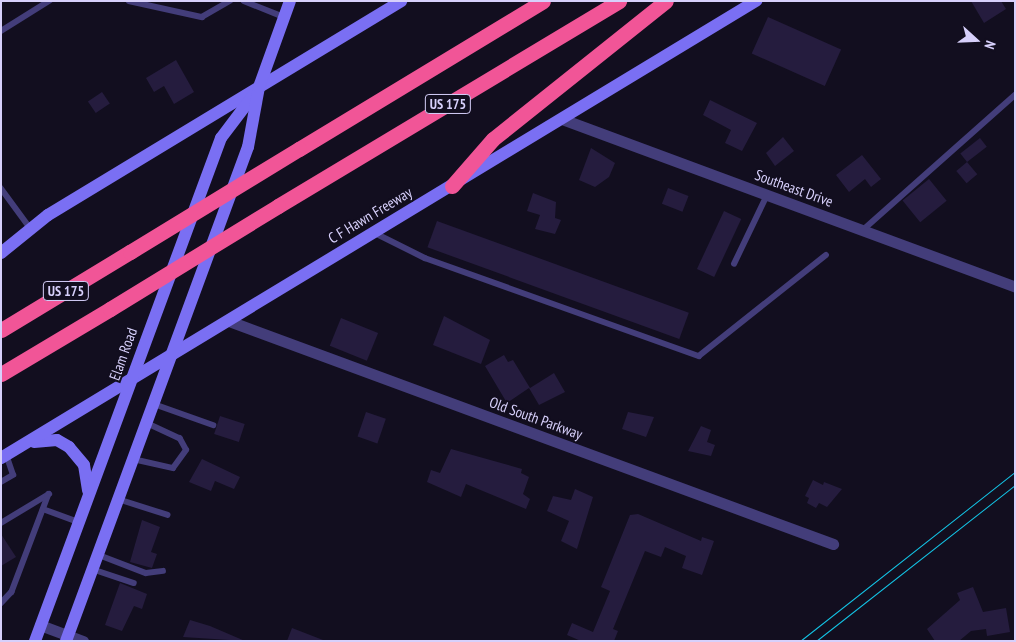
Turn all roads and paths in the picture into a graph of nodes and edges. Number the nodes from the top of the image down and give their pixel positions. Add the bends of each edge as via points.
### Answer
1 (49, 1) edge
2 (129, 1) edge
3 (230, 1) edge
4 (244, 1) edge
5 (290, 1) edge
6 (401, 1) edge
7 (543, 1) edge
8 (618, 1) edge
9 (666, 1) edge
10 (756, 1) edge
11 (285, 17) junction
12 (1, 31) edge
13 (259, 87) junction
14 (1015, 95) edge
15 (562, 119) junction
16 (452, 186) junction
17 (1, 188) edge
18 (767, 195) junction
19 (31, 229) junction
20 (864, 229) junction
21 (375, 233) junction
22 (1, 253) edge
23 (826, 255) dead end
24 (734, 264) dead end
25 (1015, 287) edge
26 (229, 321) junction
27 (1, 330) edge
28 (170, 355) junction
29 (1, 374) edge
30 (130, 380) junction
31 (152, 403) junction
32 (145, 423) junction
33 (213, 425) dead end
34 (26, 443) junction
35 (4, 457) edge
36 (132, 458) junction
37 (1, 482) edge
38 (89, 493) junction
39 (118, 499) junction
40 (43, 509) junction
41 (168, 515) dead end
42 (78, 522) junction
43 (1, 523) edge
44 (833, 544) dead end
45 (97, 554) junction
46 (92, 569) junction
47 (163, 571) dead end
48 (134, 583) dead end
49 (1, 604) edge
50 (40, 625) junction
51 (67, 638) edge
52 (35, 641) edge
53 (83, 641) edge

1 - 12 lane
2 - 3 lane via 202,17
4 - 11 lane
5 - 11 main road, Elam Road
6 - 13 main road
7 - 27 highway, US 175, bridge
8 - 29 highway, US 175, bridge
9 - 16 highway via 507,127
10 - 15 main road, C F Hawn Freeway
11 - 13 main road, Elam Road
13 - 19 main road
13 - 28 main road, Elam Road via 248,147
13 - 30 main road, Elam Road via 221,138
14 - 20 lane
15 - 16 main road, C F Hawn Freeway
15 - 18 street, Southeast Drive
16 - 21 main road, C F Hawn Freeway
17 - 19 lane
18 - 20 street, Southeast Drive
18 - 24 lane
19 - 22 main road
20 - 25 street, Southeast Drive
21 - 23 lane via 425,258 700,356
21 - 26 main road, C F Hawn Freeway
26 - 28 main road, C F Hawn Freeway
26 - 44 street, Old South Parkway
28 - 30 main road, C F Hawn Freeway
28 - 31 main road, Elam Road
30 - 34 main road, C F Hawn Freeway
30 - 38 main road, Elam Road
31 - 32 main road, Elam Road
31 - 33 lane
32 - 36 main road, Elam Road
32 - 36 lane via 180,439 186,450 173,468
34 - 35 main road, C F Hawn Freeway
34 - 38 main road via 57,440 69,447 84,465
35 - 37 lane via 13,475
36 - 39 main road, Elam Road
38 - 42 main road, Elam Road
39 - 41 lane
39 - 45 main road, Elam Road
40 - 42 lane
40 - 43 lane via 49,494
40 - 49 lane via 12,592
42 - 50 main road, Elam Road
45 - 46 main road, Elam Road
45 - 47 lane via 146,573
46 - 48 lane
46 - 51 main road, Elam Road
50 - 51 street
50 - 52 main road, Elam Road
51 - 53 street

